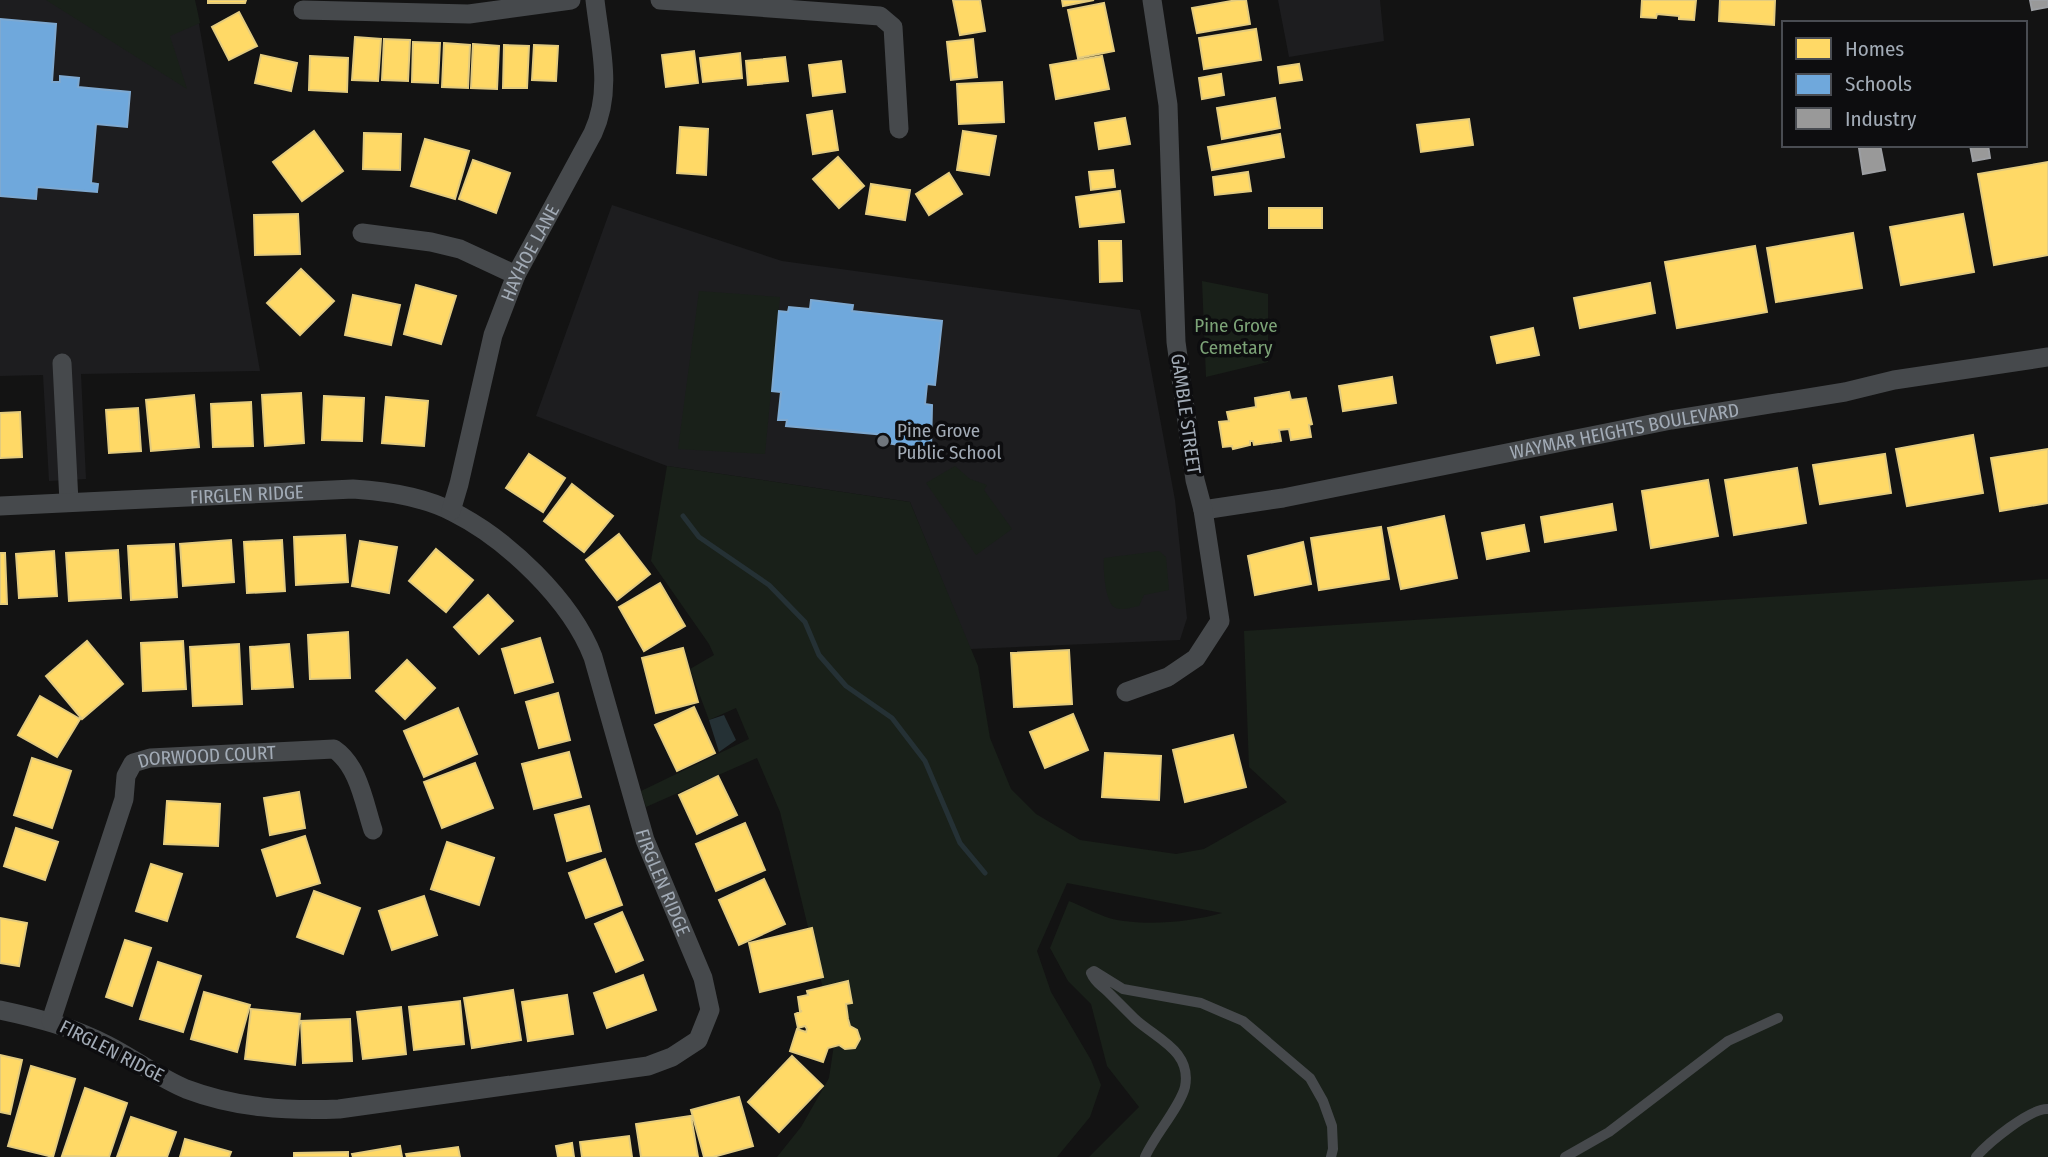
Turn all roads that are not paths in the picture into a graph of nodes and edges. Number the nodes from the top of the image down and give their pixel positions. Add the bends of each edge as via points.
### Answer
1 (571, 0) edge
2 (594, 0) edge
3 (660, 0) edge
4 (1152, 0) edge
5 (303, 10) dead end
6 (899, 129) dead end
7 (362, 233) dead end
8 (516, 275) junction
9 (2048, 357) edge
10 (62, 363) dead end
11 (69, 502) junction
12 (0, 506) edge
13 (1203, 510) junction
14 (451, 511) junction
15 (1126, 692) dead end
16 (373, 830) dead end
17 (0, 1010) edge
18 (1778, 1018) dead end
19 (51, 1021) junction
20 (2048, 1109) edge
21 (1145, 1157) edge
22 (1331, 1157) edge
23 (1565, 1157) edge
24 (1976, 1157) edge

1 - 5 street via 469,14
2 - 8 street, HAYHOE LANE via 605,87 602,109
3 - 6 street via 880,16 893,27
4 - 13 street, GAMBLE STREET via 1168,105 1176,342
7 - 8 street via 431,242
8 - 14 street, HAYHOE LANE via 493,335
9 - 13 street, WAYMAR HEIGHTS BOULEVARD via 1671,420 1296,496
10 - 11 street
11 - 12 street, FIRGLEN RIDGE
11 - 14 street, FIRGLEN RIDGE via 339,488 389,493
13 - 15 street, GAMBLE STREET via 1220,621 1196,658 1168,677
14 - 19 street, FIRGLEN RIDGE via 510,552 560,602 585,637 645,840 703,978 709,1010 698,1040 648,1066 300,1111 203,1095
16 - 19 street, DORWOOD COURT via 353,771 346,758 334,750 150,758 133,763
17 - 19 street, FIRGLEN RIDGE
18 - 23 lane via 1728,1041 1609,1132
20 - 24 lane via 2025,1118
21 - 22 lane via 1184,1089 1182,1059 1094,982 1094,971 1123,989 1201,1003 1243,1021 1310,1078 1332,1126

